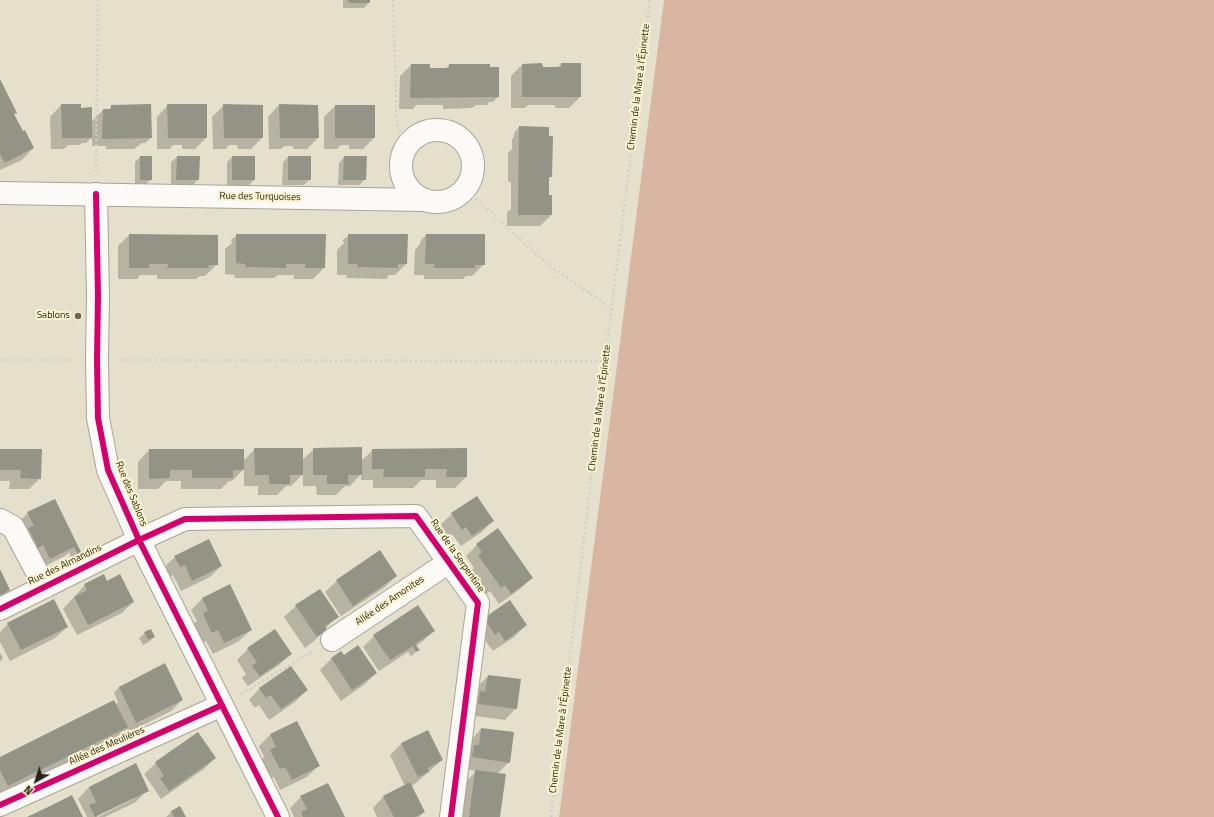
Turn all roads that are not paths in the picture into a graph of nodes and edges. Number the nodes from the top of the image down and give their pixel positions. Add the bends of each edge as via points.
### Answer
1 (0, 193) edge
2 (96, 194) junction
3 (424, 200) junction
4 (0, 520) edge
5 (139, 540) junction
6 (449, 562) junction
7 (45, 587) junction
8 (0, 609) edge
9 (332, 640) road end
10 (222, 705) junction
11 (0, 806) edge
12 (278, 817) edge
13 (451, 817) edge

1 - 2 street
2 - 3 street, Rue des Turquoises
2 - 5 street, Rue des Sablons via 98,418 108,470
3 - 3 street via 451,200 463,192 463,187 470,182 474,163 470,151 461,138 449,131 438,129 417,135 401,157 402,177 409,190
4 - 7 street via 13,527
5 - 6 street, Rue de la Serpentine via 185,519 416,516
5 - 7 street, Rue des Almandins
5 - 10 street, Rue des Sablons
6 - 9 street, Allée des Amonites
6 - 13 street, Rue de la Serpentine via 478,603
7 - 8 street, Rue des Almandins
10 - 11 street, Allée des Meulières
10 - 12 street, Rue des Sablons

